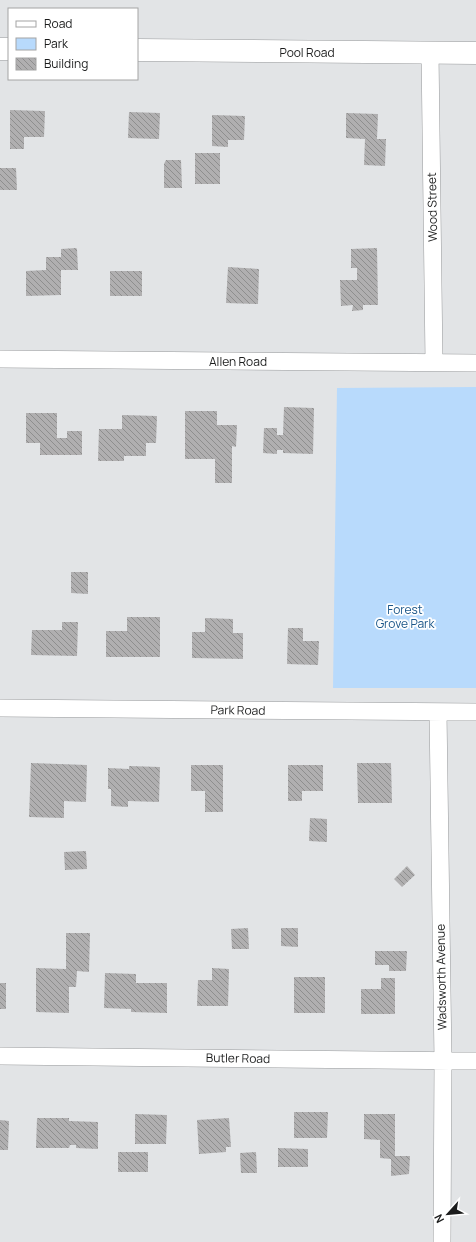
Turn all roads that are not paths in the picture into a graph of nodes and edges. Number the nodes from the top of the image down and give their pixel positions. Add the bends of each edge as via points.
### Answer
1 (138, 50) edge
2 (430, 52) junction
3 (476, 53) edge
4 (0, 359) edge
5 (434, 362) junction
6 (476, 363) edge
7 (0, 708) edge
8 (438, 712) junction
9 (476, 712) edge
10 (0, 1056) edge
11 (443, 1060) junction
12 (476, 1061) edge
13 (442, 1242) edge

1 - 2 street, Pool Road
2 - 3 street, Pool Road
2 - 5 street, Wood Street
4 - 5 street, Allen Road
5 - 6 street, Allen Road
7 - 8 street, Park Road
8 - 9 street, Park Road
8 - 11 street, Wadsworth Avenue
10 - 11 street, Butler Road
11 - 12 street, Butler Road
11 - 13 street, Wadsworth Avenue

